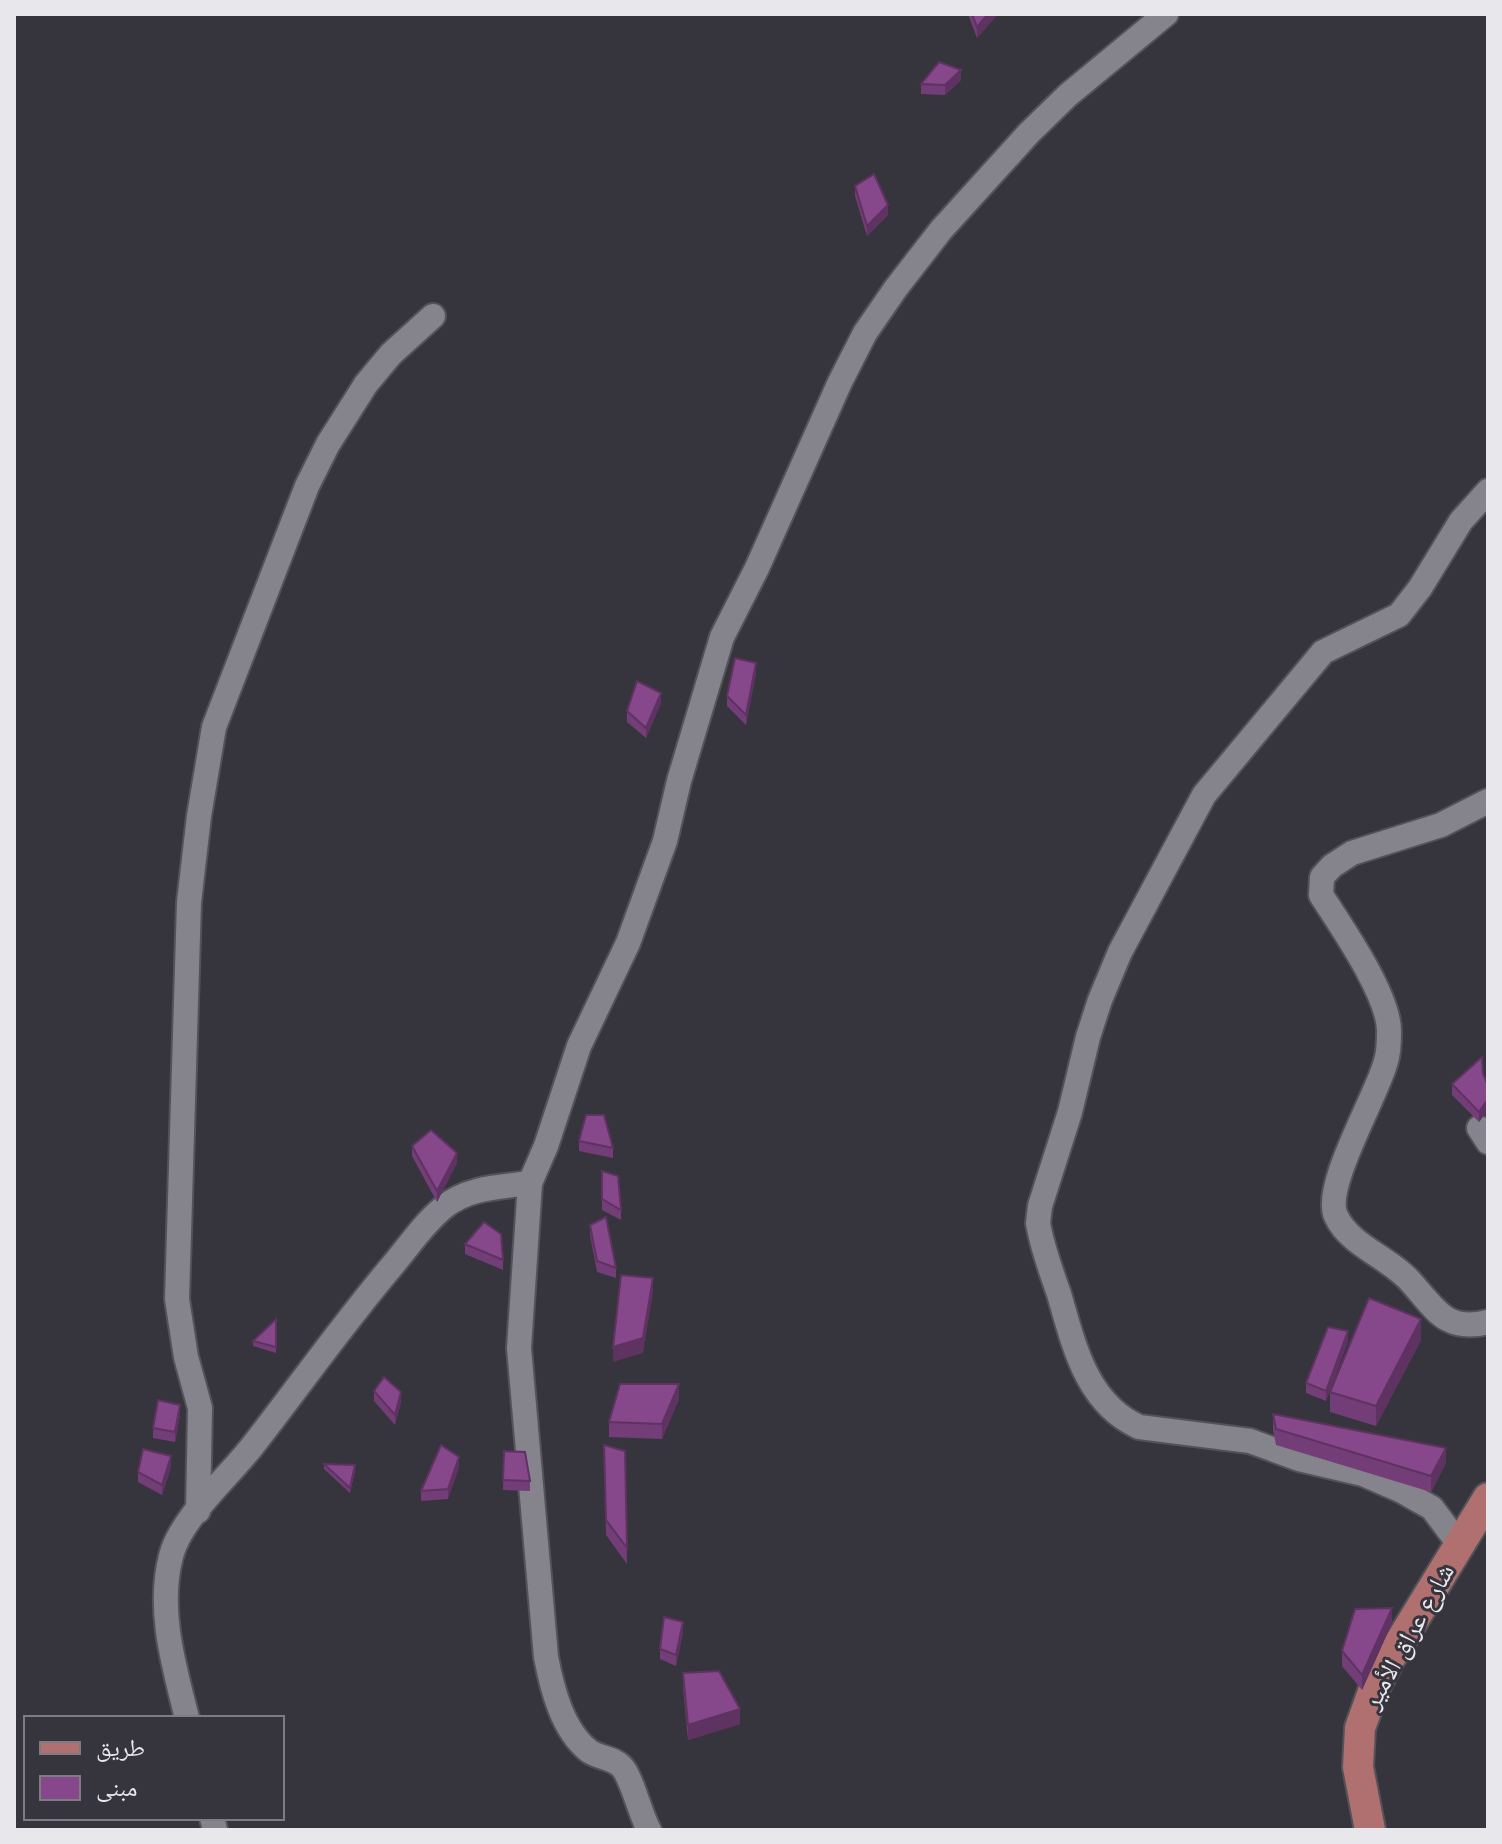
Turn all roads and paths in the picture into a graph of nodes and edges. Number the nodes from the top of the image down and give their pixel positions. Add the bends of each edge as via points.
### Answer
1 (1166, 14) edge
2 (433, 316) dead end
3 (1488, 491) edge
4 (1488, 801) edge
5 (530, 1183) junction
6 (1488, 1322) edge
7 (1488, 1498) edge
8 (198, 1511) junction
9 (1459, 1544) junction
10 (186, 1716) edge
11 (649, 1830) edge
12 (1370, 1830) edge

1 - 5 street via 1029,133 941,230 865,333 722,637 665,841 628,943 579,1046
2 - 8 street via 366,384 328,444 214,727 189,902 177,1299 200,1408
3 - 9 street via 1461,521 1399,615 1323,652 1204,795 1100,1000 1038,1223 1076,1355 1092,1385 1124,1420 1139,1427 1250,1441 1363,1474 1432,1508
4 - 6 street via 1441,825 1352,853 1322,877 1321,895 1377,992 1389,1028 1387,1061 1350,1147 1333,1198 1335,1215 1349,1234 1406,1276 1448,1322
5 - 8 street via 466,1193 444,1207 345,1321
5 - 11 street via 519,1348 551,1688 580,1741 625,1770
7 - 9 main road, شارع عراق الأمير
8 - 10 street via 176,1542 167,1576 169,1646
9 - 12 main road, شارع عراق الأمير via 1389,1660 1360,1728 1358,1767

